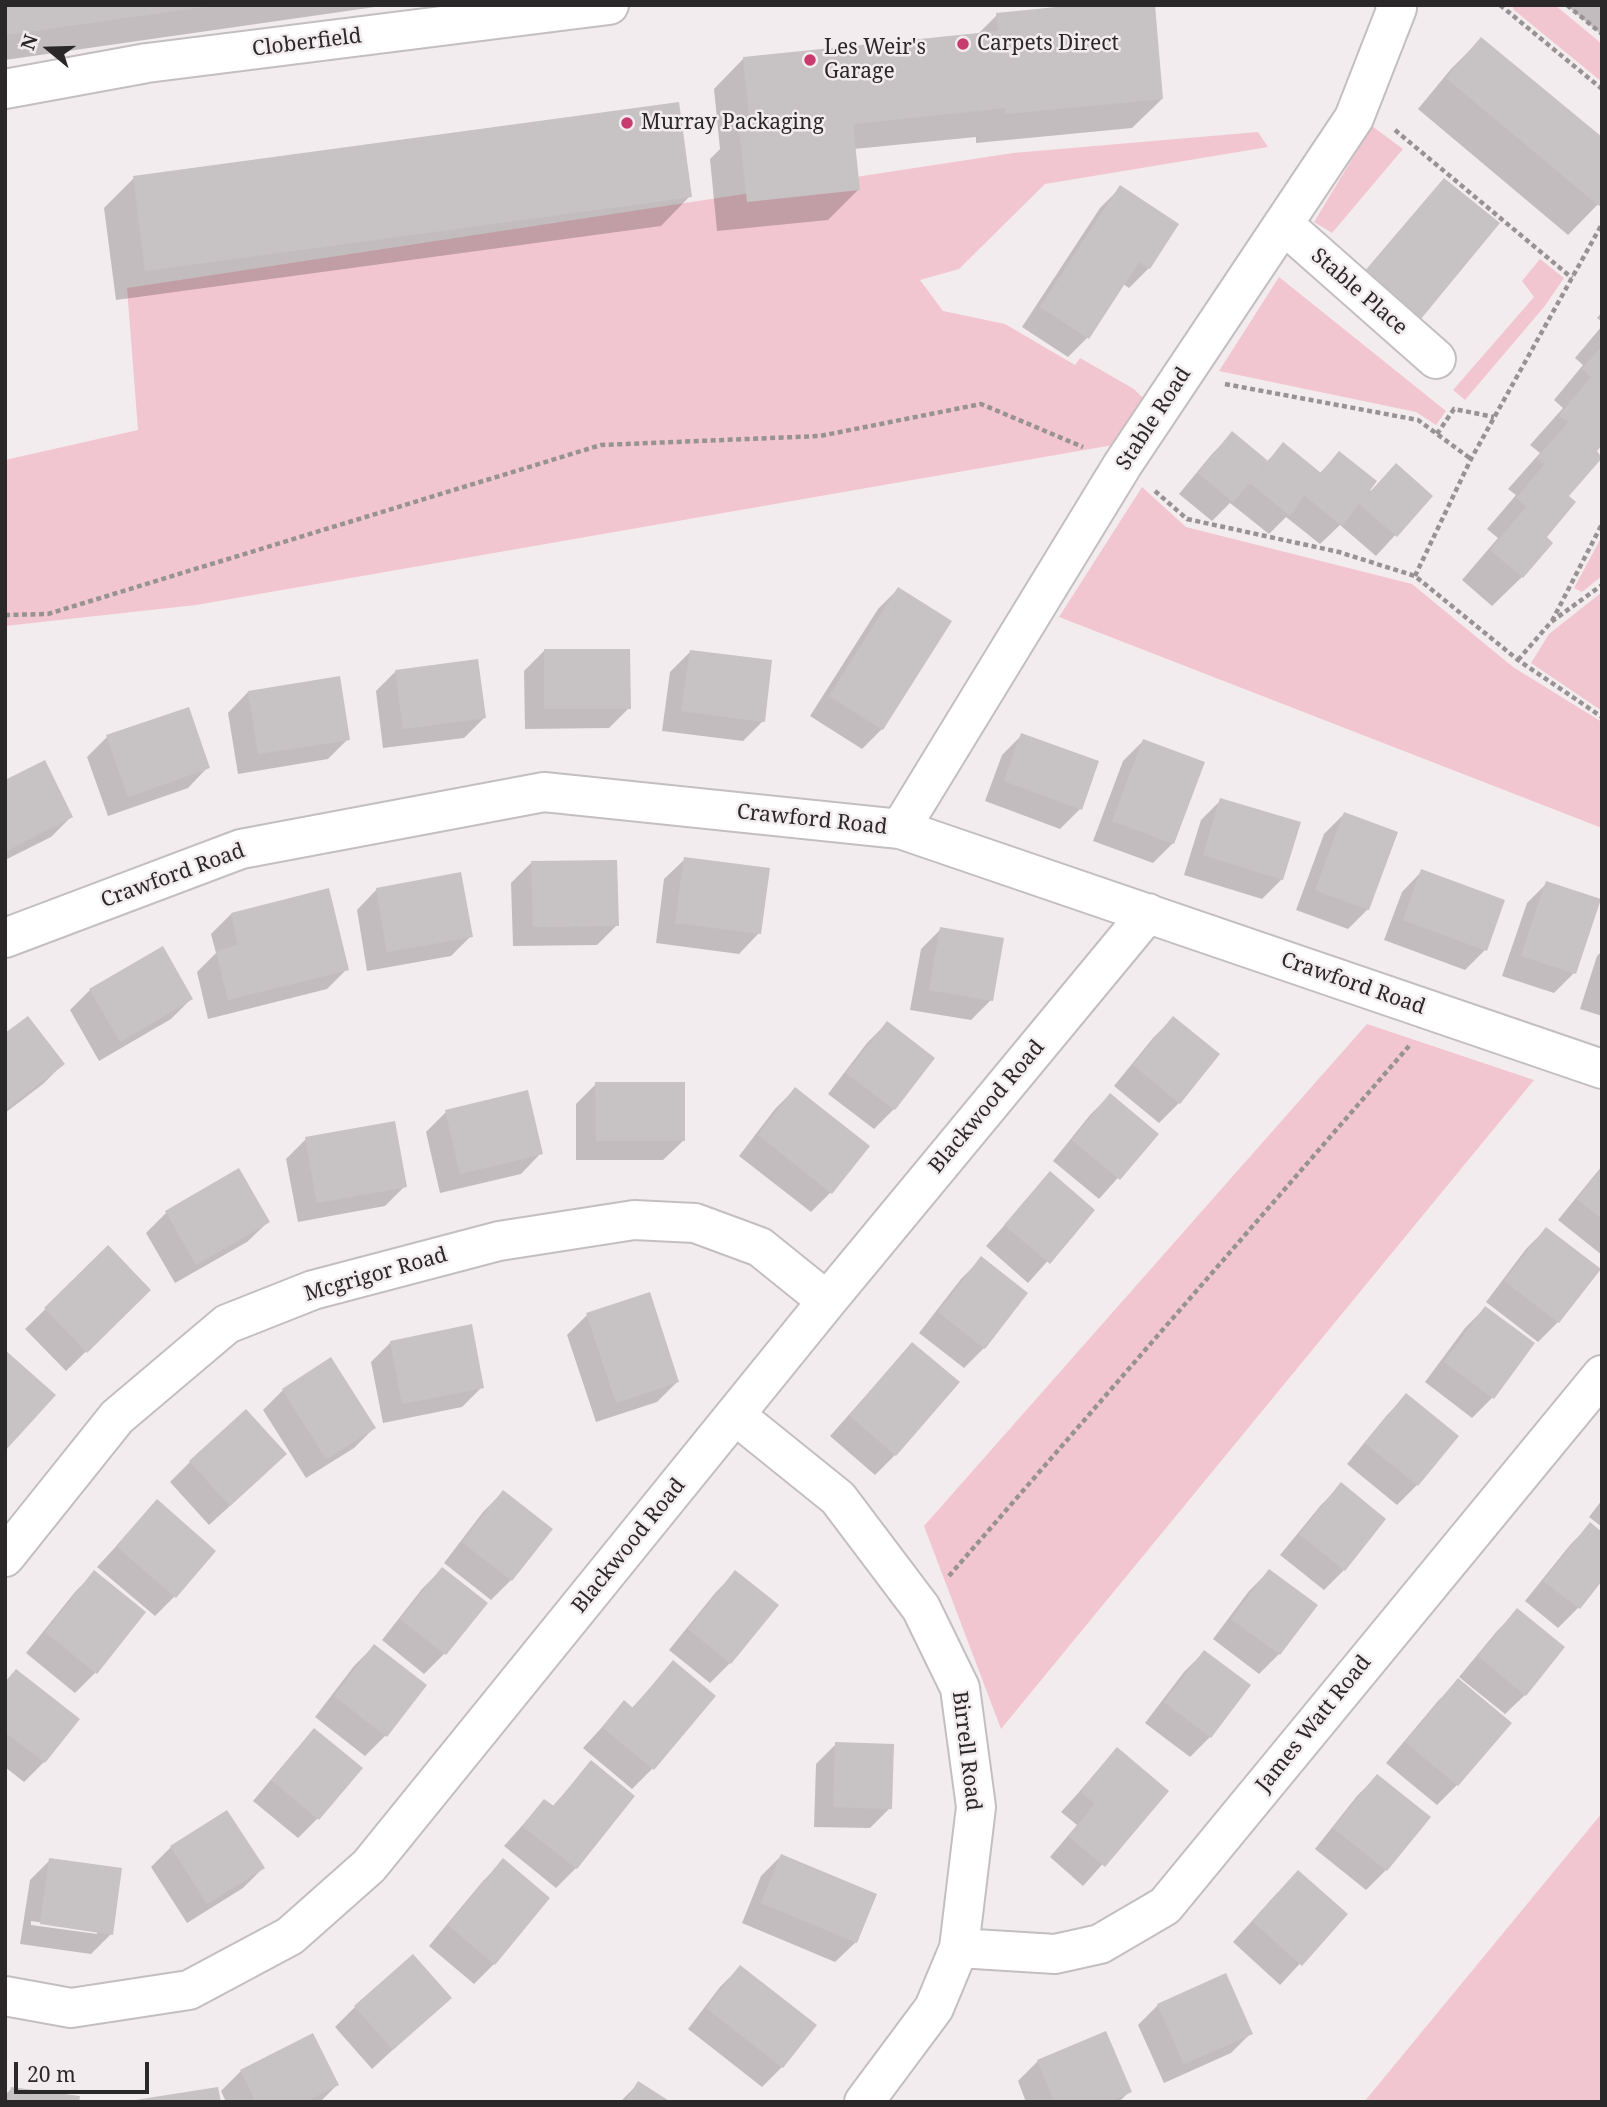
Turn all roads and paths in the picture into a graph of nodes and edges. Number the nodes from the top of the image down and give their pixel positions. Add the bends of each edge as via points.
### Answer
1 (609, 5) edge
2 (1395, 5) edge
3 (1500, 5) edge
4 (1567, 5) edge
5 (1602, 34) edge
6 (5, 89) edge
7 (1602, 89) edge
8 (1360, 101) junction
9 (1283, 224) junction
10 (1602, 224) edge
11 (1572, 278) junction
12 (1436, 359) dead end
13 (1182, 376) junction
14 (1449, 403) dead end
15 (1454, 409) junction
16 (1494, 417) junction
17 (1437, 434) junction
18 (1471, 459) junction
19 (1123, 464) junction
20 (1602, 524) edge
21 (1415, 576) junction
22 (1602, 585) edge
23 (5, 615) edge
24 (1551, 622) junction
25 (1518, 660) junction
26 (1602, 717) edge
27 (900, 829) junction
28 (1147, 913) junction
29 (5, 938) edge
30 (1438, 1013) junction
31 (1602, 1069) edge
32 (827, 1301) junction
33 (1602, 1375) edge
34 (735, 1415) junction
35 (5, 1557) edge
36 (921, 1608) junction
37 (959, 1948) junction
38 (5, 1996) edge
39 (864, 2102) edge

1 - 6 street, Cloberfield via 147,63
2 - 8 street, Stable Road
3 - 7 path
4 - 5 path
8 - 9 street, Stable Road via 1354,118
8 - 11 path
9 - 12 street, Stable Place
9 - 13 street, Stable Road
10 - 11 path
11 - 16 path
13 - 17 path via 1418,420
13 - 19 street, Stable Road
14 - 15 path
15 - 16 path
15 - 17 path
16 - 18 path
17 - 18 path
18 - 21 path
19 - 21 path via 1187,519 1339,552
19 - 23 path via 981,404 820,436 601,445 48,614
19 - 27 street, Stable Road
20 - 24 path
21 - 25 path
22 - 24 path
24 - 25 path
25 - 26 path
27 - 28 street, Crawford Road
27 - 29 street, Crawford Road via 544,792 242,849
28 - 30 street, Crawford Road
28 - 32 street, Blackwood Road
30 - 31 street, Crawford Road
30 - 36 path
32 - 34 street, Blackwood Road
32 - 35 street, Mcgrigor Road via 760,1247 695,1223 634,1220 499,1241 313,1290 227,1324 117,1417
33 - 37 street, James Watt Road via 1165,1906 1100,1944 1055,1954
34 - 36 street, Birrell Road via 838,1498
34 - 38 street, Blackwood Road via 369,1866 290,1936 189,1990 71,2008
36 - 37 street, Birrell Road via 960,1688 976,1807
37 - 39 street, Birrell Road via 934,2008

